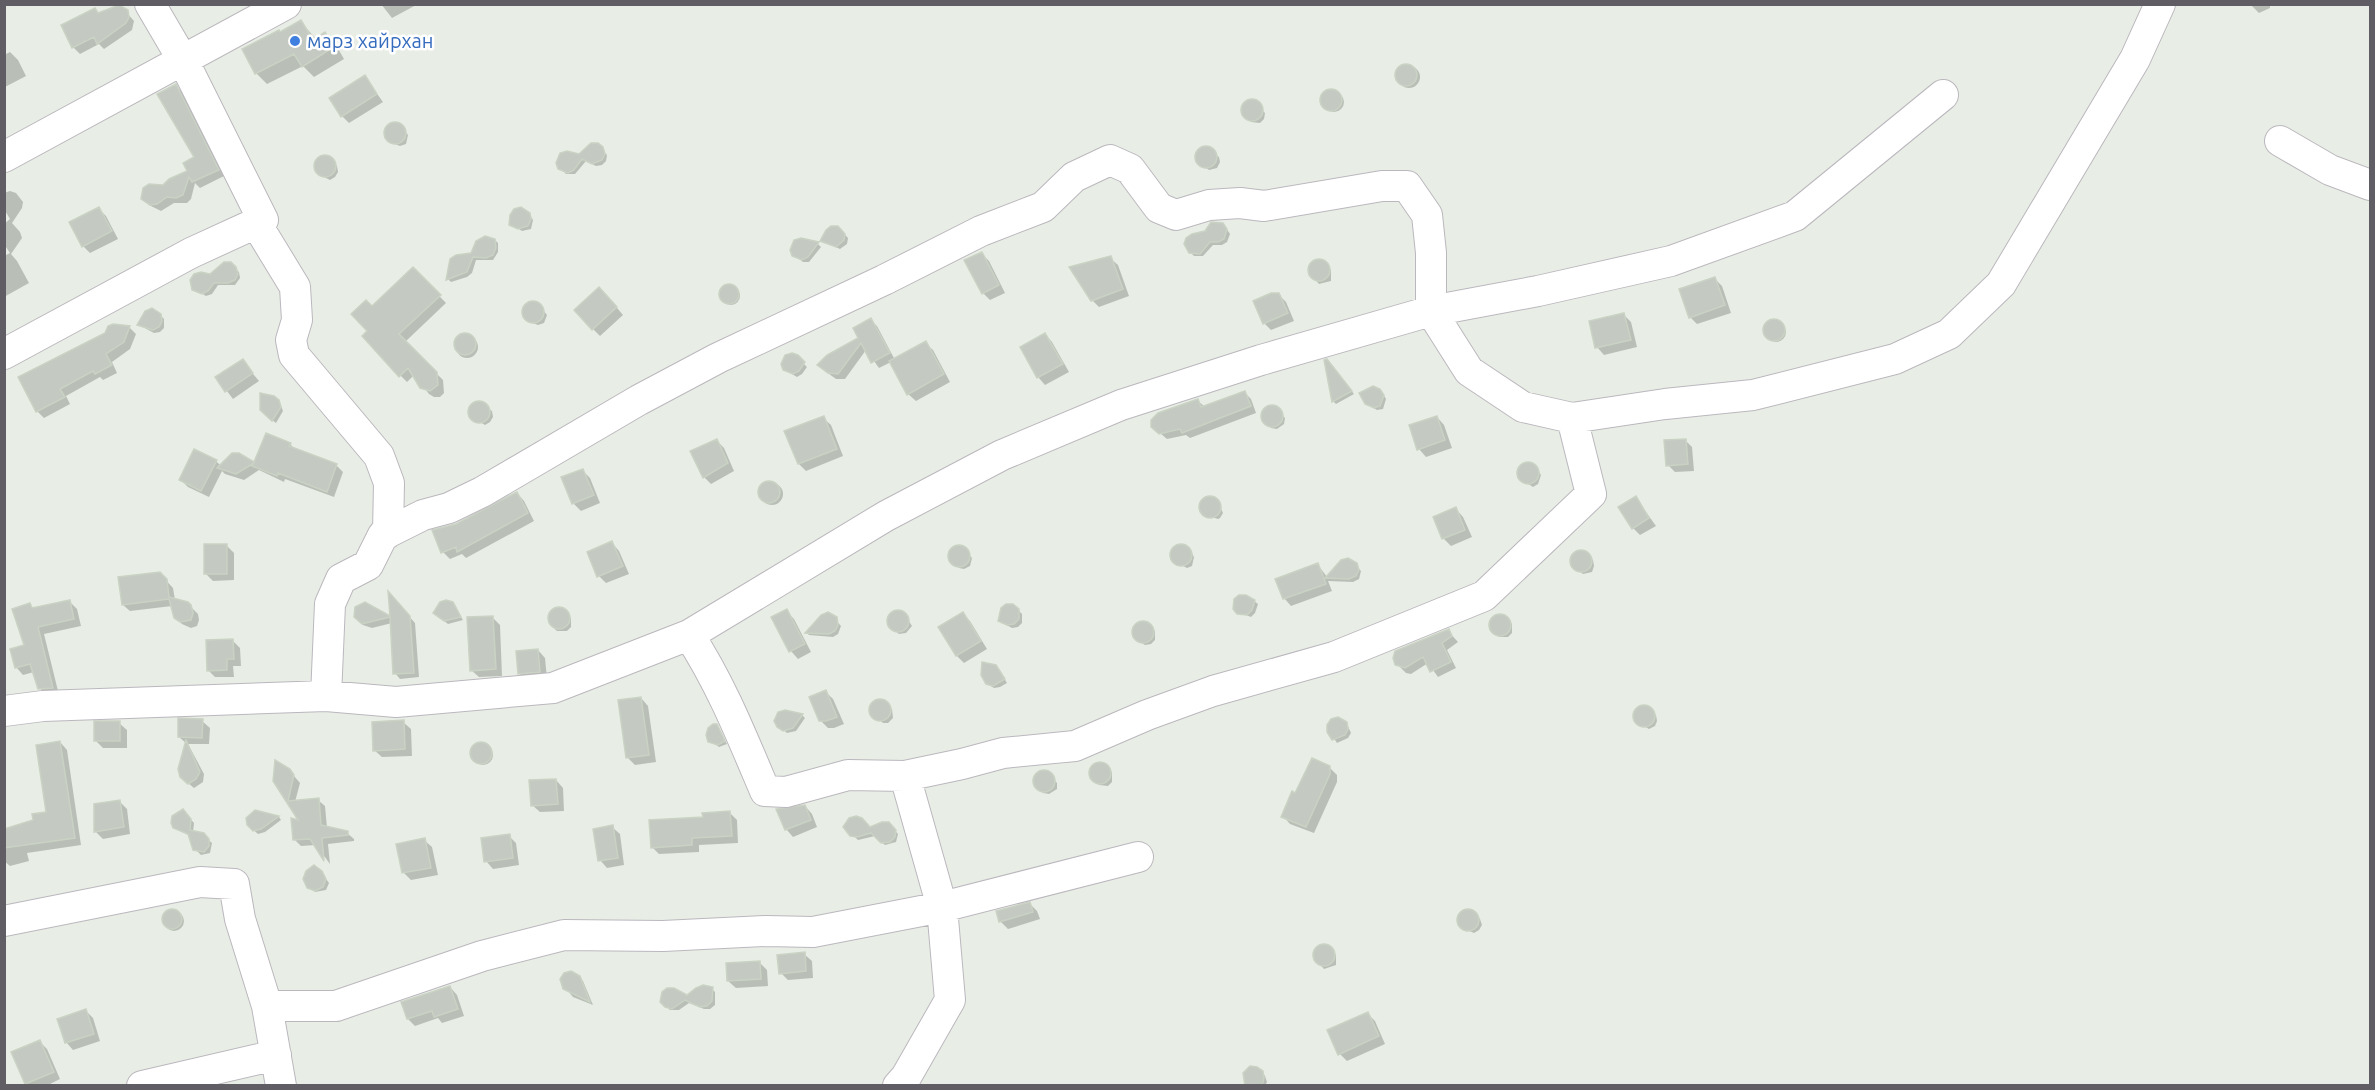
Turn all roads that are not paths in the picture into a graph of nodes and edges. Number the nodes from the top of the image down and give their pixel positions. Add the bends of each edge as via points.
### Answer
1 (150, 4) edge
2 (286, 4) edge
3 (2160, 4) edge
4 (184, 62) junction
5 (1943, 95) dead end
6 (2280, 141) dead end
7 (4, 157) edge
8 (2370, 185) edge
9 (256, 223) junction
10 (1431, 312) junction
11 (4, 354) edge
12 (1572, 418) junction
13 (388, 532) junction
14 (689, 635) junction
15 (326, 696) junction
16 (4, 711) edge
17 (905, 776) junction
18 (1138, 857) dead end
19 (942, 907) junction
20 (4, 921) edge
21 (267, 1006) junction
22 (276, 1055) junction
23 (142, 1086) edge
24 (281, 1086) edge
25 (898, 1086) edge

1 - 4 street
2 - 4 street
3 - 12 street via 2135,59 2001,284 1949,334 1895,359 1753,395
4 - 7 street
4 - 9 street via 263,220
5 - 10 street via 1795,216 1671,261
6 - 8 street via 2330,170
9 - 11 street via 191,253
9 - 13 street via 296,287 297,320 291,340 294,355 379,456 389,483
10 - 12 street via 1469,371 1523,407
10 - 13 street via 1427,214 1407,186 1382,186 1264,206 1209,205 1176,215 1159,208 1130,169 1110,160 1074,177 1043,207 981,231 718,358 482,492
10 - 14 street via 1121,405 1002,455 886,516
12 - 17 street via 1591,494 1484,596 1334,657 1213,691 1075,746 1003,753
13 - 15 street via 368,565 341,579 330,604
14 - 15 street via 553,688 396,702
14 - 17 street via 729,704 765,791 786,792 848,775
15 - 16 street via 78,704
17 - 19 street
18 - 19 street
19 - 21 street via 813,932 564,935 482,956 336,1006
19 - 25 street via 950,1000
20 - 21 street via 200,882 234,884 240,919
21 - 22 street
22 - 23 street
22 - 24 street

